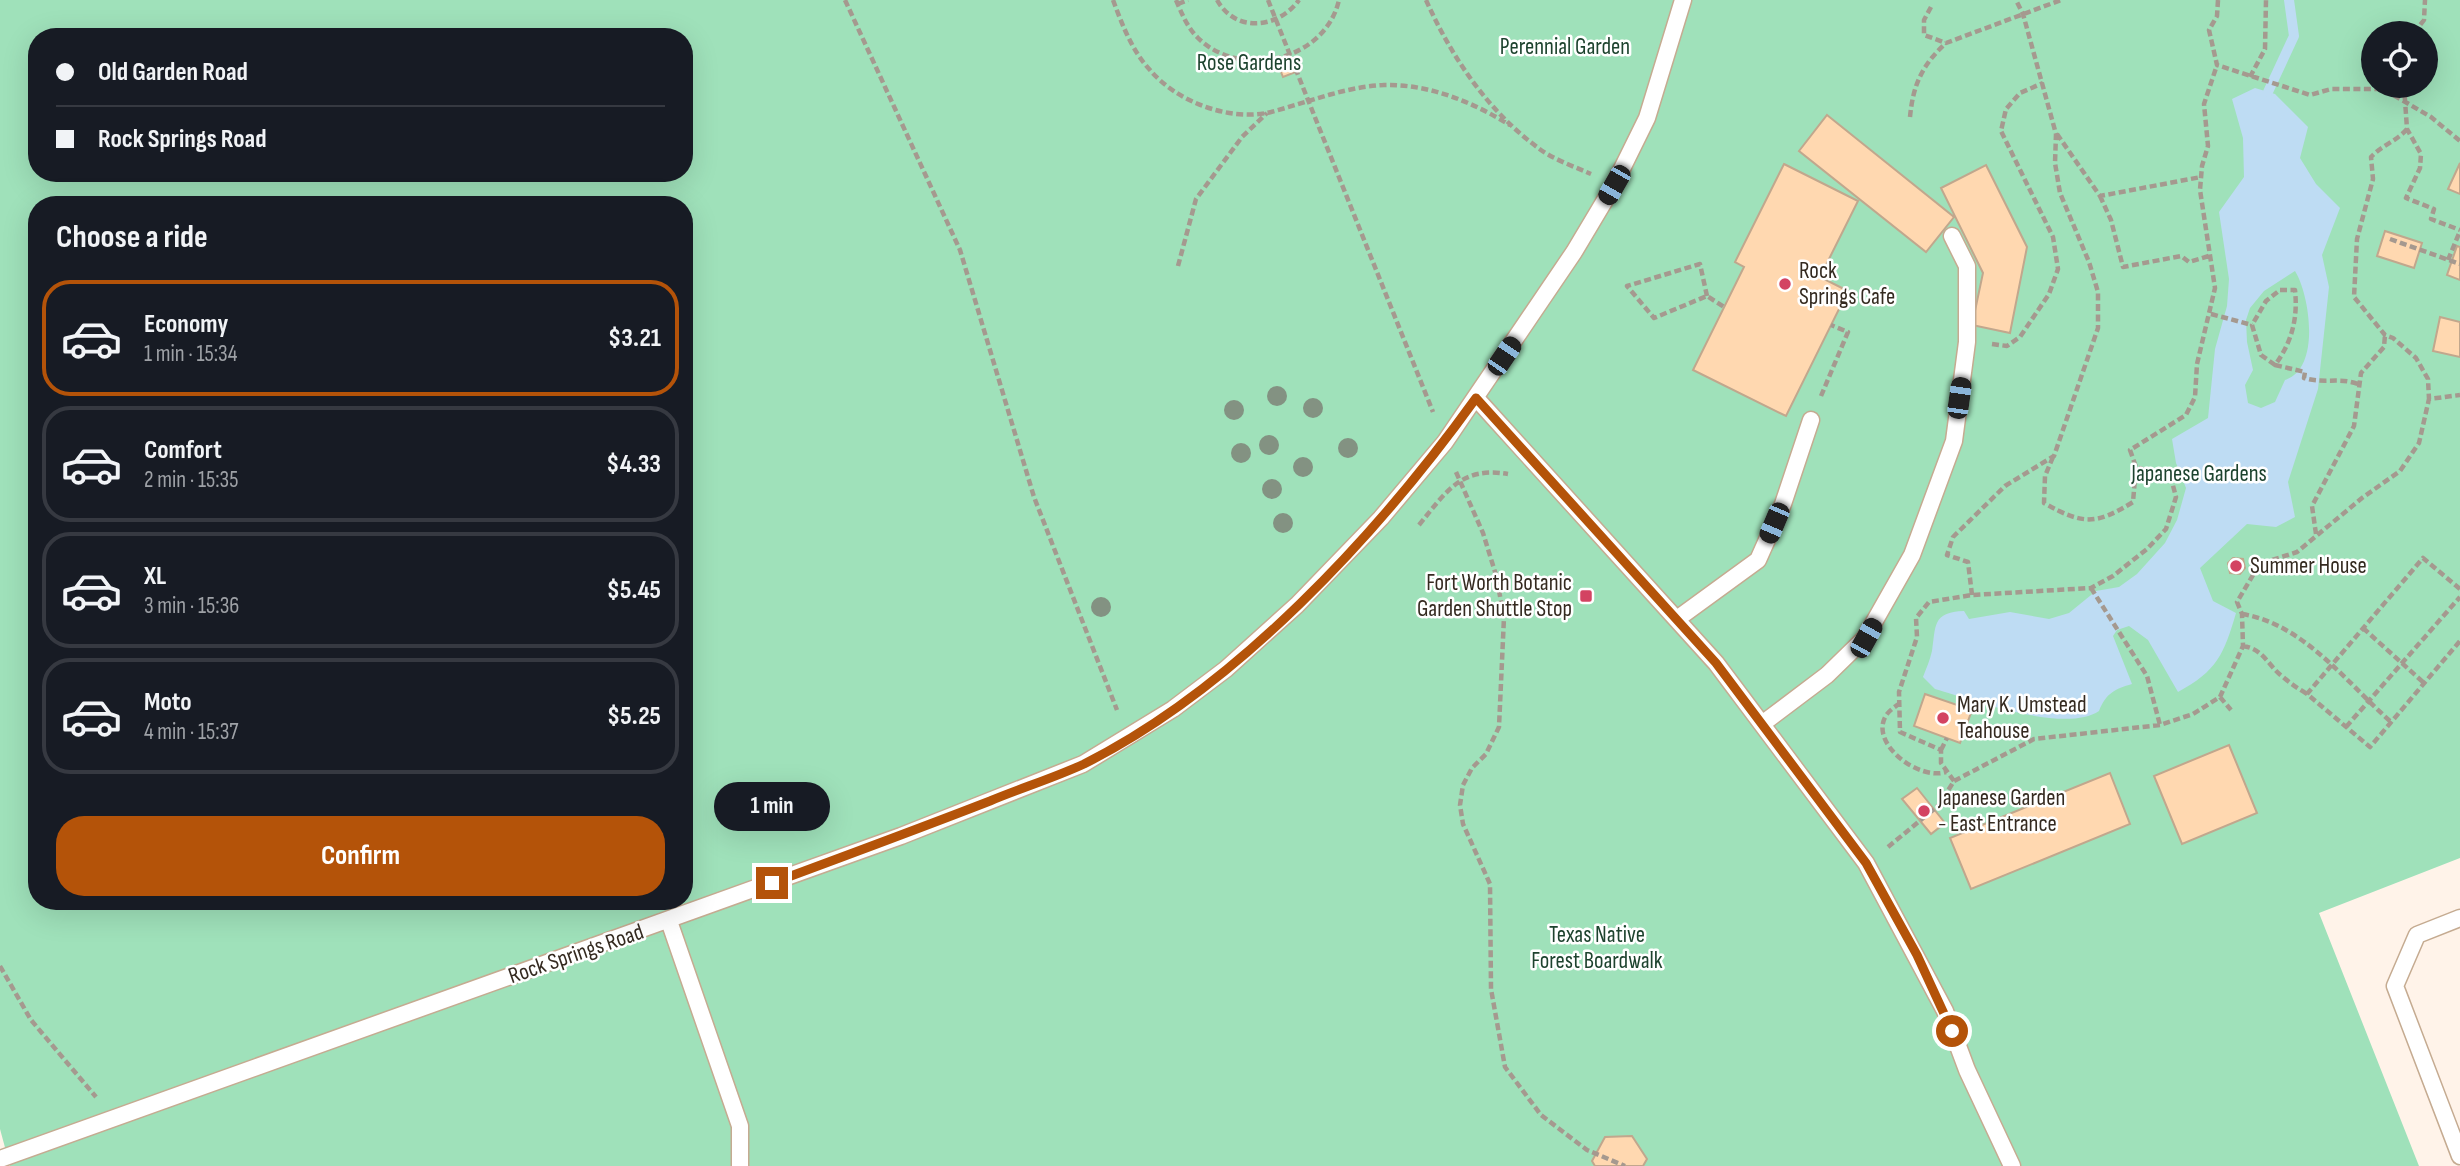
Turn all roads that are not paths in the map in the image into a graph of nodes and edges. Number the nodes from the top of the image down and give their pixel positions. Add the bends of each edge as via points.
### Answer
1 (1684, 0) edge
2 (1952, 236) dead end
3 (1476, 398) junction
4 (1811, 420) road end
5 (1677, 620) junction
6 (1762, 724) junction
7 (2460, 918) edge
8 (669, 921) junction
9 (2460, 1156) edge
10 (0, 1160) edge
11 (740, 1166) edge
12 (2012, 1166) edge

1 - 3 lane, Rock Springs Road via 1647,118 1614,185
2 - 6 lane via 1967,266 1967,342 1954,441 1912,555 1866,638 1827,675
3 - 5 lane
3 - 8 lane, Rock Springs Road via 1381,518 1297,605 1226,669 1128,738 1083,764
4 - 5 lane via 1783,504 1758,560
5 - 6 lane
6 - 12 lane via 1866,863 1945,1011
7 - 9 lane via 2417,935 2395,986
8 - 10 lane, Rock Springs Road
8 - 11 lane via 740,1126

